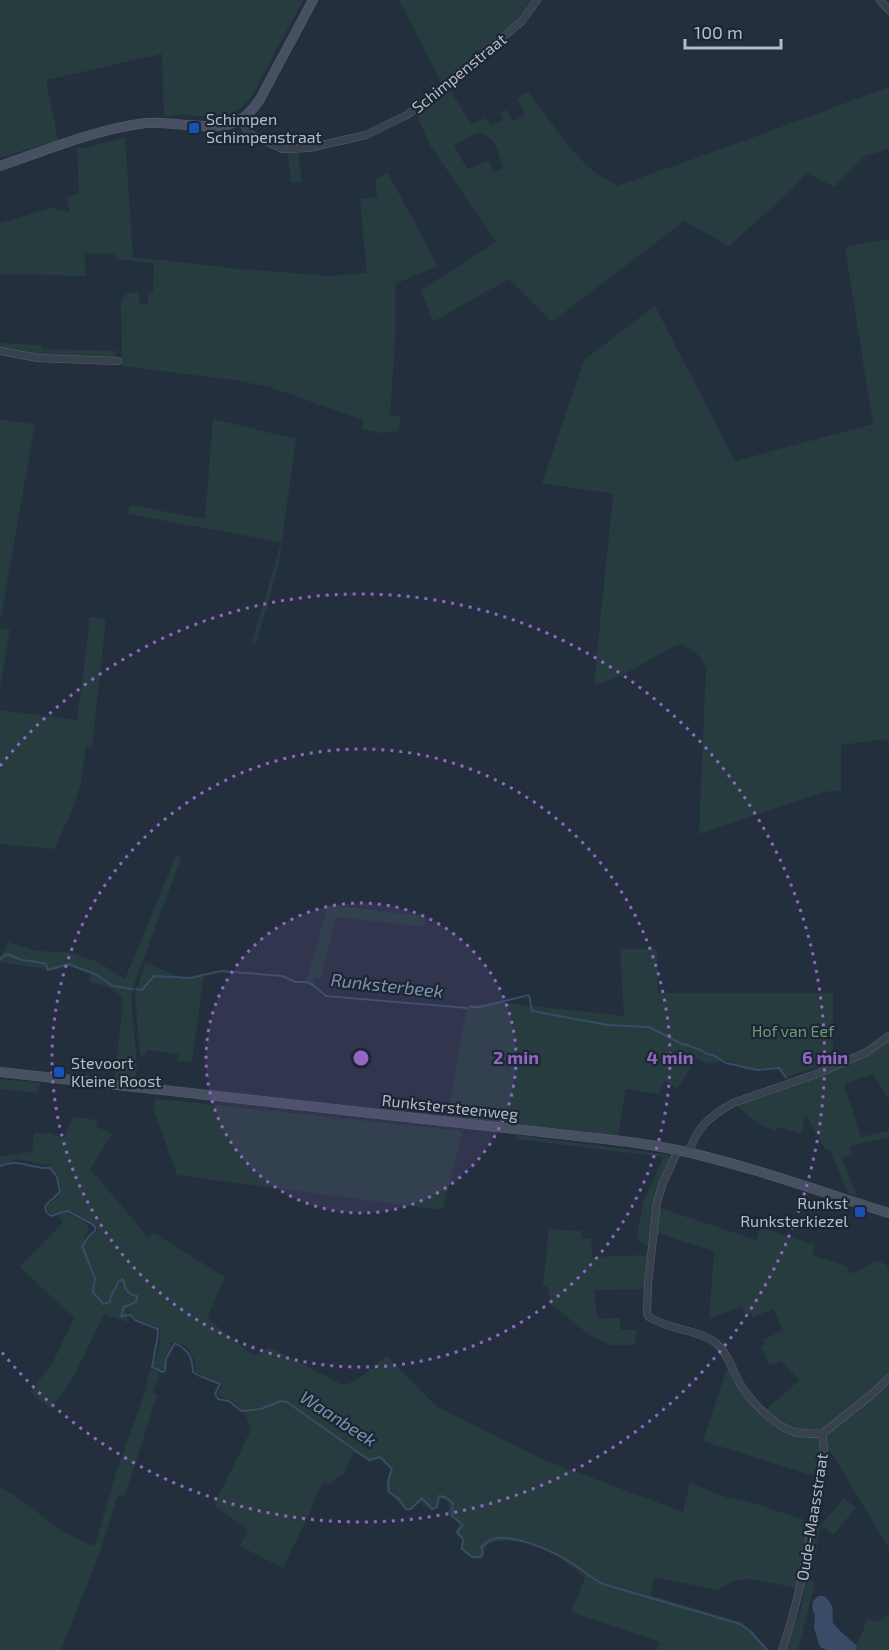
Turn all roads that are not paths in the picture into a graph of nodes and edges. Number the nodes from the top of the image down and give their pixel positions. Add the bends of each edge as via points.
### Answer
1 (313, 0) edge
2 (537, 0) edge
3 (880, 0) edge
4 (889, 10) edge
5 (241, 119) junction
6 (0, 166) edge
7 (0, 351) edge
8 (118, 362) dead end
9 (889, 1036) edge
10 (0, 1072) edge
11 (678, 1150) junction
12 (689, 1152) junction
13 (889, 1213) edge
14 (889, 1378) edge
15 (822, 1434) junction
16 (782, 1650) edge

1 - 5 street via 255,107
2 - 5 street, Schimpenstraat via 521,22 426,101 366,135 309,148 282,149 252,135
3 - 4 street
5 - 6 street via 223,126 161,122 129,126
7 - 8 street via 38,358
9 - 12 street via 867,1052 819,1073 733,1103 699,1130
10 - 11 street, Runkstersteenweg via 605,1138
11 - 12 street, Runkstersteenweg
11 - 15 street via 657,1202 647,1314 715,1342 744,1391 783,1426 792,1431
12 - 13 street, Runkstersteenweg
14 - 15 street, Oude-Maasstraat
15 - 16 street, Oude-Maasstraat via 824,1447 802,1581

